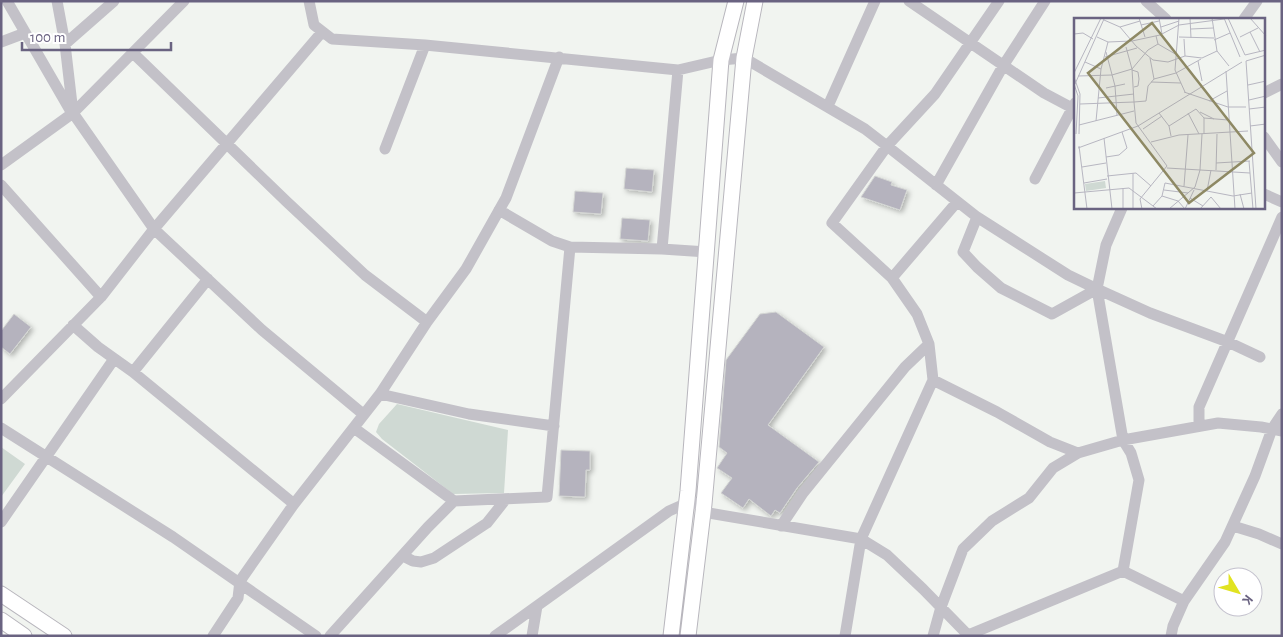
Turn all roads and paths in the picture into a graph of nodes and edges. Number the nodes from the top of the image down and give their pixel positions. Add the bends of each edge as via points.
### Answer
1 (7, 1) edge
2 (57, 1) edge
3 (114, 1) edge
4 (184, 1) edge
5 (308, 1) edge
6 (736, 1) edge
7 (755, 1) edge
8 (875, 1) edge
9 (910, 1) edge
10 (1000, 1) edge
11 (1045, 1) edge
12 (1146, 1) edge
13 (1257, 1) edge
14 (1165, 18) edge
15 (1245, 18) edge
16 (322, 32) junction
17 (25, 34) junction
18 (1, 42) edge
19 (64, 44) junction
20 (970, 44) junction
21 (425, 45) junction
22 (133, 53) junction
23 (559, 57) junction
24 (744, 58) junction
25 (721, 60) junction
26 (1003, 66) junction
27 (678, 70) junction
28 (1282, 84) edge
29 (1266, 93) edge
30 (828, 106) junction
31 (1074, 106) edge
32 (72, 113) junction
33 (1266, 140) edge
34 (227, 143) junction
35 (887, 146) junction
36 (385, 149) dead end
37 (1282, 162) edge
38 (1, 165) edge
39 (1035, 179) dead end
40 (1, 185) edge
41 (936, 185) junction
42 (1266, 195) edge
43 (957, 202) junction
44 (1282, 202) edge
45 (1122, 209) edge
46 (499, 210) junction
47 (977, 217) junction
48 (1282, 217) edge
49 (154, 229) junction
50 (570, 247) junction
51 (662, 249) junction
52 (707, 252) junction
53 (892, 278) junction
54 (208, 279) junction
55 (1097, 289) junction
56 (101, 297) junction
57 (427, 322) junction
58 (73, 325) junction
59 (1228, 342) junction
60 (929, 344) junction
61 (1260, 357) dead end
62 (114, 358) junction
63 (133, 372) junction
64 (933, 380) junction
65 (380, 394) junction
66 (1, 399) edge
67 (363, 414) junction
68 (1282, 414) edge
69 (554, 426) junction
70 (1199, 426) junction
71 (1, 428) edge
72 (354, 428) junction
73 (1277, 430) edge
74 (1123, 440) junction
75 (1078, 453) junction
76 (45, 457) junction
77 (506, 499) junction
78 (454, 501) junction
79 (687, 503) junction
80 (294, 504) junction
81 (704, 508) junction
82 (1, 522) edge
83 (781, 526) junction
84 (1233, 526) junction
85 (860, 539) junction
86 (1282, 544) edge
87 (402, 556) junction
88 (1123, 571) junction
89 (240, 582) junction
90 (1, 594) edge
91 (1184, 601) junction
92 (537, 606) junction
93 (941, 607) junction
94 (1, 620) edge
95 (968, 635) edge
96 (24, 636) edge
97 (64, 636) edge
98 (213, 636) edge
99 (316, 636) edge
100 (330, 636) edge
101 (495, 636) edge
102 (532, 636) edge
103 (670, 636) edge
104 (688, 636) edge
105 (845, 636) edge
106 (933, 636) edge
107 (1171, 636) edge

1 - 17 street
2 - 19 street
3 - 19 street
4 - 22 street
5 - 16 street via 314,25
6 - 25 main road
7 - 24 main road
8 - 30 street
9 - 20 street
10 - 20 street
11 - 26 street
12 - 14 street
13 - 15 street
16 - 21 street via 332,40
16 - 34 street
17 - 18 street
17 - 32 street
19 - 32 street
20 - 26 street
20 - 35 street via 935,94
21 - 23 street
21 - 36 street
22 - 32 street
22 - 34 street
23 - 27 street
23 - 46 street
24 - 25 street
24 - 30 street
24 - 81 main road
25 - 27 street
25 - 52 main road
26 - 31 street via 1044,93
26 - 41 street
27 - 51 street
28 - 29 street
30 - 35 street
31 - 39 street
32 - 38 street
32 - 49 street
33 - 37 street
34 - 49 street
34 - 57 street via 365,275
35 - 41 street
35 - 53 street via 832,223
40 - 56 street
41 - 43 street
42 - 44 street
43 - 47 street
43 - 53 street
45 - 55 street via 1106,245
46 - 50 street via 552,241
46 - 57 street via 466,268
47 - 55 street via 1068,275
47 - 55 street via 963,252 1001,288 1052,314
48 - 59 street
49 - 54 street
49 - 56 street
50 - 51 street
50 - 69 street
51 - 52 street
52 - 79 main road
53 - 60 street via 917,314
54 - 63 street
54 - 67 street via 262,330
55 - 59 street
55 - 74 street
56 - 58 street
57 - 65 street
58 - 62 street
58 - 66 street
59 - 61 street
59 - 70 street via 1199,407
60 - 64 street
60 - 83 street via 905,367 803,493
62 - 63 street
62 - 76 street
63 - 80 street
64 - 75 street via 1050,442
64 - 85 street
65 - 67 street
65 - 69 street via 469,414
67 - 72 street
68 - 73 street
69 - 77 street via 547,497
70 - 73 street via 1218,422
70 - 74 street
71 - 76 street
72 - 78 street
72 - 80 street
73 - 84 street
74 - 75 street
74 - 88 street via 1131,453 1139,480
75 - 93 street via 1053,468 1030,498 992,521 963,549
76 - 82 street
76 - 89 street
77 - 78 street
77 - 87 street via 487,523 434,558 421,562
78 - 87 street
79 - 81 street
79 - 92 street via 670,511
79 - 103 main road
80 - 89 street
81 - 83 street
81 - 104 main road
83 - 85 street
84 - 86 street
84 - 91 street
85 - 93 street via 887,555
85 - 105 street
87 - 100 street
88 - 91 street
88 - 95 street
89 - 98 street via 238,598
89 - 99 street
90 - 97 main road
91 - 107 street
92 - 101 street
92 - 102 street
93 - 95 street
93 - 106 street
94 - 96 main road

